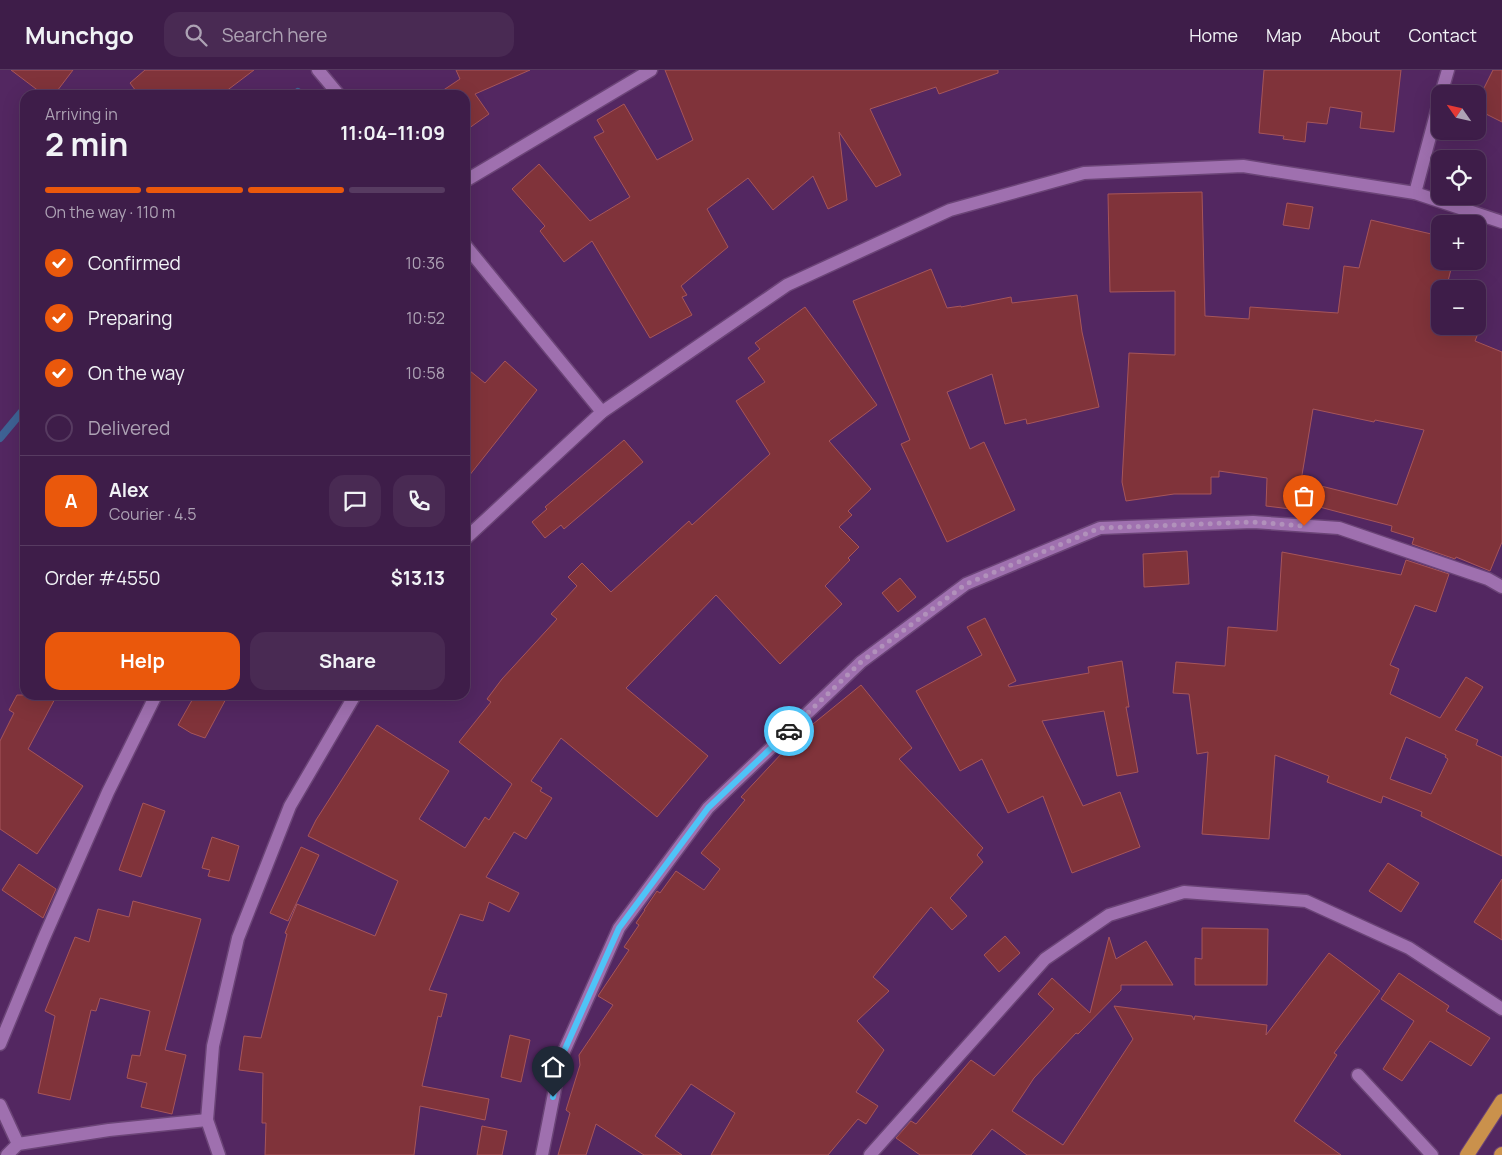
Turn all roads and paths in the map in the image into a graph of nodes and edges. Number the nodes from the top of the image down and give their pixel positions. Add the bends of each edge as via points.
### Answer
1 (318, 70) edge
2 (651, 70) edge
3 (1448, 70) edge
4 (1444, 85) edge
5 (335, 90) edge
6 (1431, 132) edge
7 (470, 178) edge
8 (1415, 192) junction
9 (1502, 222) edge
10 (470, 252) edge
11 (602, 412) junction
12 (470, 534) edge
13 (1502, 587) edge
14 (154, 700) edge
15 (352, 700) edge
16 (1502, 1009) edge
17 (0, 1044) edge
18 (1358, 1075) dead end
19 (1502, 1101) edge
20 (0, 1105) edge
21 (207, 1120) junction
22 (18, 1144) junction
23 (7, 1155) edge
24 (219, 1155) edge
25 (542, 1155) edge
26 (870, 1155) edge
27 (1432, 1155) edge
28 (1466, 1155) edge

1 - 5 street
2 - 7 street
3 - 4 street
6 - 8 street
8 - 9 street
8 - 11 street via 1243,166 1084,172 950,210 788,286
10 - 11 street
11 - 12 street
13 - 25 street via 1488,578 1338,528 1253,522 1100,528 966,584 861,662 708,808 619,928 561,1058
14 - 17 street via 108,792
15 - 21 street via 290,806 238,938 213,1046
16 - 26 street via 1409,948 1306,901 1184,892 1109,915 1045,959
18 - 27 street
19 - 28 highway
20 - 22 street
21 - 22 street
21 - 24 street
22 - 23 street

